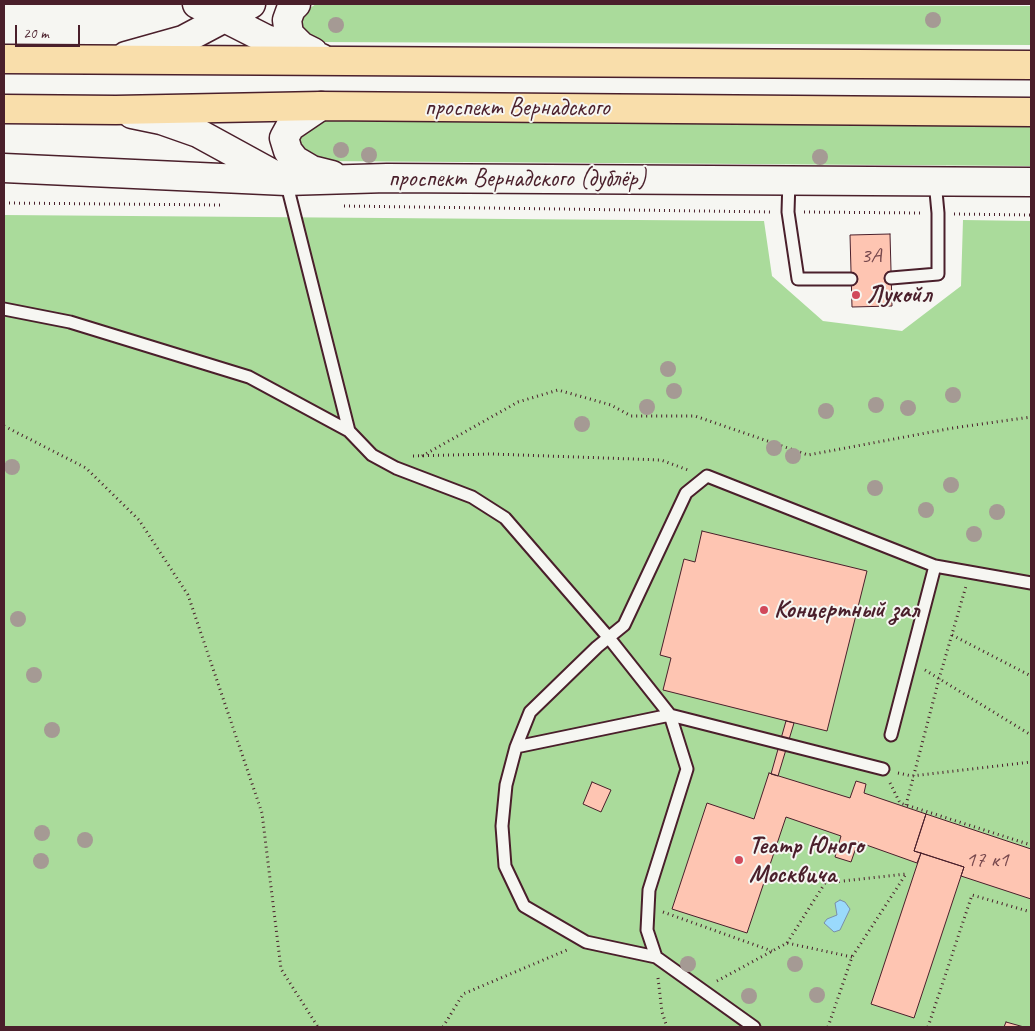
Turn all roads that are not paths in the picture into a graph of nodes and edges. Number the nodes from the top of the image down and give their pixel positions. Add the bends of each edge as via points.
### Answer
1 (197, 4) edge
2 (251, 4) edge
3 (296, 4) edge
4 (228, 18) junction
5 (4, 59) edge
6 (108, 60) junction
7 (330, 61) junction
8 (1031, 65) edge
9 (321, 106) junction
10 (4, 110) edge
11 (116, 110) junction
12 (1031, 112) edge
13 (4, 168) edge
14 (343, 179) junction
15 (789, 180) junction
16 (935, 181) junction
17 (286, 182) junction
18 (1031, 182) edge
19 (891, 278) dead end
20 (851, 279) dead end
21 (4, 309) edge
22 (349, 431) junction
23 (935, 566) junction
24 (1031, 583) edge
25 (609, 638) junction
26 (670, 715) junction
27 (891, 735) dead end
28 (516, 747) junction
29 (883, 769) road end
30 (656, 958) junction
31 (754, 1027) edge

1 - 4 main road
2 - 4 main road
3 - 7 main road via 290,9 287,20 289,34 301,46
4 - 6 main road via 183,40
4 - 7 main road via 266,40
5 - 6 main road, проспект Вернадского
6 - 7 main road, проспект Вернадского
7 - 8 main road, проспект Вернадского
9 - 11 main road, проспект Вернадского
9 - 12 main road, проспект Вернадского
9 - 14 main road via 290,127 284,138 295,160 312,170
10 - 11 main road, проспект Вернадского
11 - 17 main road via 161,120 198,133
13 - 17 main road, проспект Вернадского (дублёр)
14 - 15 main road, проспект Вернадского (дублёр)
14 - 17 main road, проспект Вернадского (дублёр)
15 - 16 main road, проспект Вернадского (дублёр)
15 - 20 lane via 788,212 798,279
16 - 18 main road, проспект Вернадского (дублёр)
16 - 19 lane via 938,274
17 - 22 lane
21 - 22 lane via 70,322 249,377
22 - 25 lane via 372,456 472,497 505,518
23 - 24 lane
23 - 25 lane via 707,476 686,493 624,625
23 - 27 lane
25 - 26 lane
25 - 28 lane via 530,712
26 - 28 lane
26 - 29 lane
26 - 30 lane via 687,768 649,890 647,930
28 - 30 lane via 506,785 503,817 505,866 524,906 586,942
30 - 31 lane

